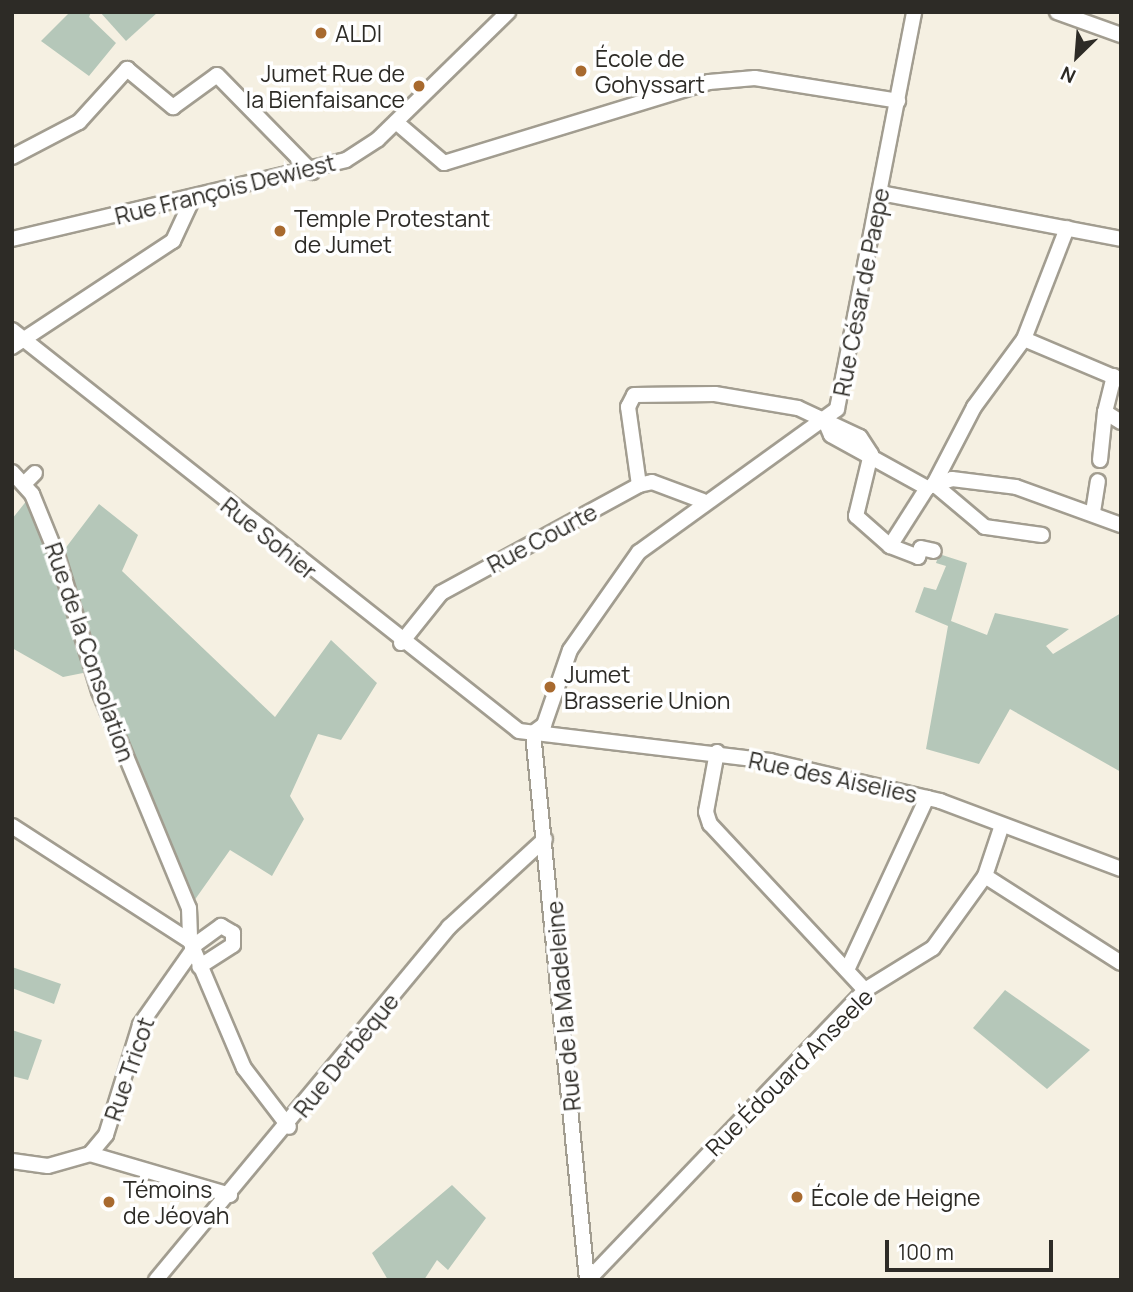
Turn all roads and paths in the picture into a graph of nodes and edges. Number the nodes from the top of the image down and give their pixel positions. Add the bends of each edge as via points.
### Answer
1 (508, 12) edge
2 (914, 12) edge
3 (1057, 12) edge
4 (1121, 35) edge
5 (898, 101) junction
6 (396, 122) junction
7 (12, 157) edge
8 (312, 172) junction
9 (880, 193) junction
10 (192, 200) junction
11 (1067, 228) junction
12 (12, 239) edge
13 (1121, 239) edge
14 (18, 333) edge
15 (1024, 339) junction
16 (12, 347) edge
17 (1117, 378) edge
18 (1105, 412) junction
19 (824, 421) junction
20 (1121, 422) edge
21 (871, 454) junction
22 (1100, 460) dead end
23 (12, 472) edge
24 (1098, 481) dead end
25 (639, 485) junction
26 (931, 486) junction
27 (703, 500) junction
28 (1093, 512) junction
29 (1119, 523) edge
30 (1042, 535) dead end
31 (890, 546) junction
32 (934, 551) dead end
33 (401, 643) junction
34 (533, 733) junction
35 (717, 752) junction
36 (927, 798) junction
37 (12, 826) edge
38 (1001, 828) junction
39 (545, 839) junction
40 (1121, 869) edge
41 (985, 876) junction
42 (191, 946) junction
43 (1121, 963) edge
44 (200, 967) junction
45 (846, 970) junction
46 (865, 990) junction
47 (289, 1127) junction
48 (90, 1154) junction
49 (12, 1161) edge
50 (230, 1195) junction
51 (156, 1280) edge
52 (588, 1280) edge

1 - 6 street, Rue François Dewiest
2 - 5 street, Rue César de Paepe
3 - 4 street
5 - 6 street via 755,78 709,82 444,163
5 - 9 street, Rue César de Paepe
6 - 8 street, Rue François Dewiest via 351,158
7 - 8 street via 79,122 127,69 173,107 217,75
8 - 10 street, Rue François Dewiest
9 - 11 street
9 - 19 street, Rue César de Paepe via 841,399
10 - 12 street, Rue François Dewiest
10 - 14 street via 173,241
11 - 13 street
11 - 15 street
14 - 16 street
14 - 33 street, Rue Sohier
15 - 17 street
15 - 26 street via 974,407
17 - 18 street
18 - 20 street
18 - 22 street
19 - 21 street via 831,435
19 - 25 street via 798,408 741,397 634,395 628,407
19 - 27 street, Rue César de Paepe
21 - 26 street
21 - 31 street via 856,516
23 - 42 street, Rue de la Consolation via 30,478 99,691 189,908
24 - 28 street
25 - 27 street via 652,482
25 - 33 street, Rue Courte via 441,593
26 - 28 street via 952,479 1016,487
26 - 30 street via 985,527
26 - 31 street
27 - 34 street, Rue César de Paepe via 622,572 570,650 544,726
28 - 29 street
31 - 32 street via 918,557 921,548
33 - 34 street, Rue Sohier via 503,721
34 - 35 street, Rue des Aiselies
34 - 39 street, Rue de la Madeleine
35 - 36 street, Rue des Aiselies
35 - 45 street via 706,812 710,824
36 - 38 street, Rue des Aiselies
36 - 45 street
37 - 42 street
38 - 40 street, Rue des Aiselies
38 - 41 street, Rue Édouard Anseele
39 - 47 street, Rue Derbèque via 449,928
39 - 52 street, Rue de la Madeleine
41 - 43 street
41 - 46 street, Rue Édouard Anseele via 933,948
42 - 44 street
42 - 44 street, Rue Tricot via 221,926 233,933 233,946
42 - 48 street, Rue Tricot via 140,1026 106,1135
44 - 47 street via 244,1068
45 - 46 street
46 - 52 street, Rue Édouard Anseele
47 - 50 street, Rue Derbèque
48 - 49 street via 48,1166
48 - 50 street
50 - 51 street, Rue Derbèque

